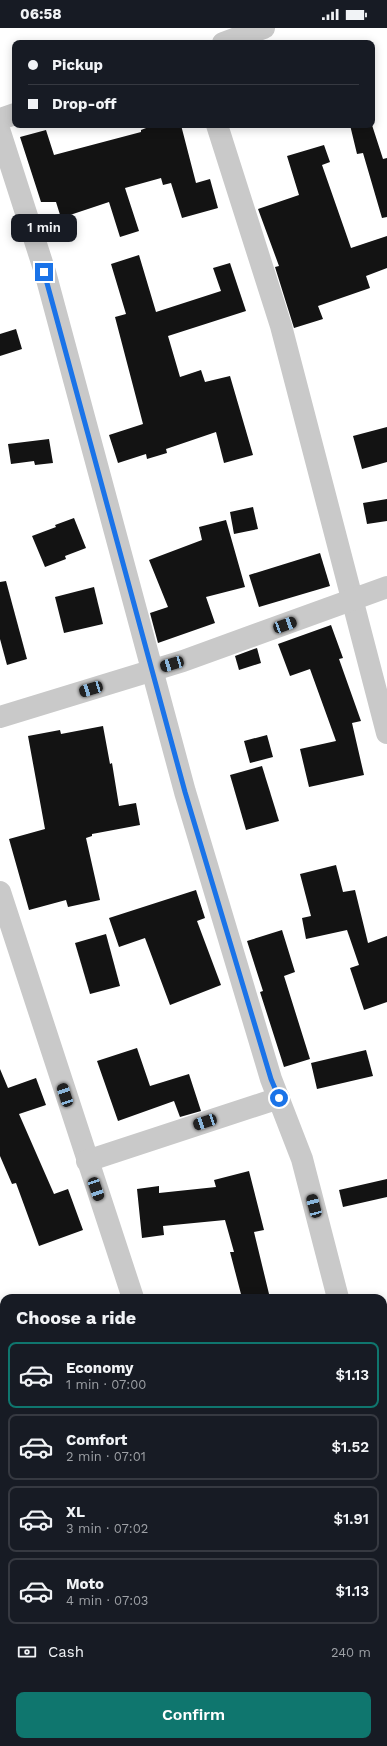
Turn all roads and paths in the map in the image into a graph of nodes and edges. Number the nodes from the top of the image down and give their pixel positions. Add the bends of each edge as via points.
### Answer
1 (264, 28) edge
2 (231, 40) edge
3 (12, 115) edge
4 (0, 119) edge
5 (219, 128) edge
6 (0, 132) edge
7 (387, 587) edge
8 (352, 601) junction
9 (152, 670) junction
10 (0, 717) edge
11 (387, 733) edge
12 (0, 892) edge
13 (4, 918) edge
14 (279, 1098) junction
15 (87, 1161) junction
16 (132, 1294) edge
17 (337, 1294) edge

1 - 2 street
3 - 4 street
5 - 8 street via 281,326
6 - 9 street via 44,272
7 - 8 street
8 - 9 street via 183,662
8 - 11 street
9 - 10 street
9 - 14 street via 189,807 271,1079
12 - 13 street
13 - 15 street
14 - 15 street
14 - 17 street via 302,1159
15 - 16 street

